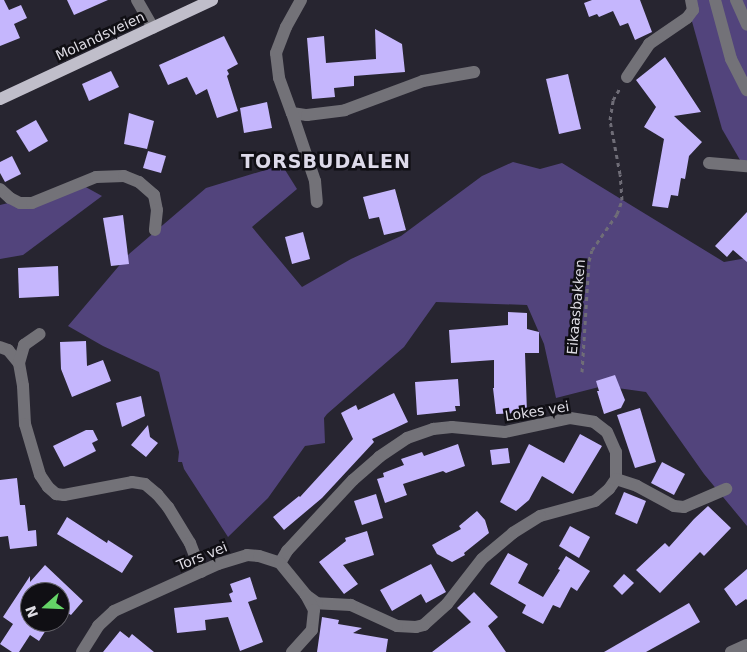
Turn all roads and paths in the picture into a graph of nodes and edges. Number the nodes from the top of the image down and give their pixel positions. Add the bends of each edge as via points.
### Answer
1 (136, 0) edge
2 (212, 0) edge
3 (301, 0) edge
4 (691, 0) edge
5 (715, 0) edge
6 (736, 0) edge
7 (747, 26) edge
8 (153, 28) junction
9 (474, 72) dead end
10 (627, 77) joint
11 (747, 90) edge
12 (0, 98) edge
13 (292, 113) junction
14 (709, 162) dead end
15 (747, 166) edge
16 (0, 189) edge
17 (317, 202) dead end
18 (155, 230) dead end
19 (40, 334) dead end
20 (0, 346) edge
21 (18, 363) junction
22 (582, 372) dead end
23 (616, 479) junction
24 (726, 489) dead end
25 (280, 563) junction
26 (201, 572) junction
27 (306, 595) junction
28 (747, 645) edge
29 (82, 652) edge
30 (292, 652) edge
31 (731, 652) edge

1 - 8 street
2 - 8 main road, Molandsveien
3 - 13 street via 276,53 279,78
4 - 10 street via 693,10 687,18 649,44
5 - 11 street via 731,60
6 - 7 street
8 - 12 main road, Molandsveien
9 - 13 street via 423,81 345,110 307,115
10 - 22 path, Eikaasbakken via 613,100 610,120 622,200 617,214 592,250 589,261
13 - 17 street via 315,181
14 - 15 street
16 - 18 street via 20,203 32,203 96,177 124,176 139,182 154,195 157,210
19 - 21 street via 24,345
20 - 21 street via 8,350
21 - 26 street via 23,386 24,424 40,475 48,487 56,494 64,495 132,482 145,484 168,507 190,543
23 - 24 street via 637,486 674,506 684,507
23 - 25 street, Lokes vei via 616,452 607,432 594,422 570,418 505,432 452,427 433,429 407,438 379,456 287,551
23 - 27 street via 595,501 540,516 512,533 482,559 447,604 424,625 397,626 351,605 317,603
25 - 26 street, Tors vei via 247,555
25 - 27 street
26 - 29 street, Tors vei via 114,611 98,626
27 - 30 street via 314,610 312,630
28 - 31 street

